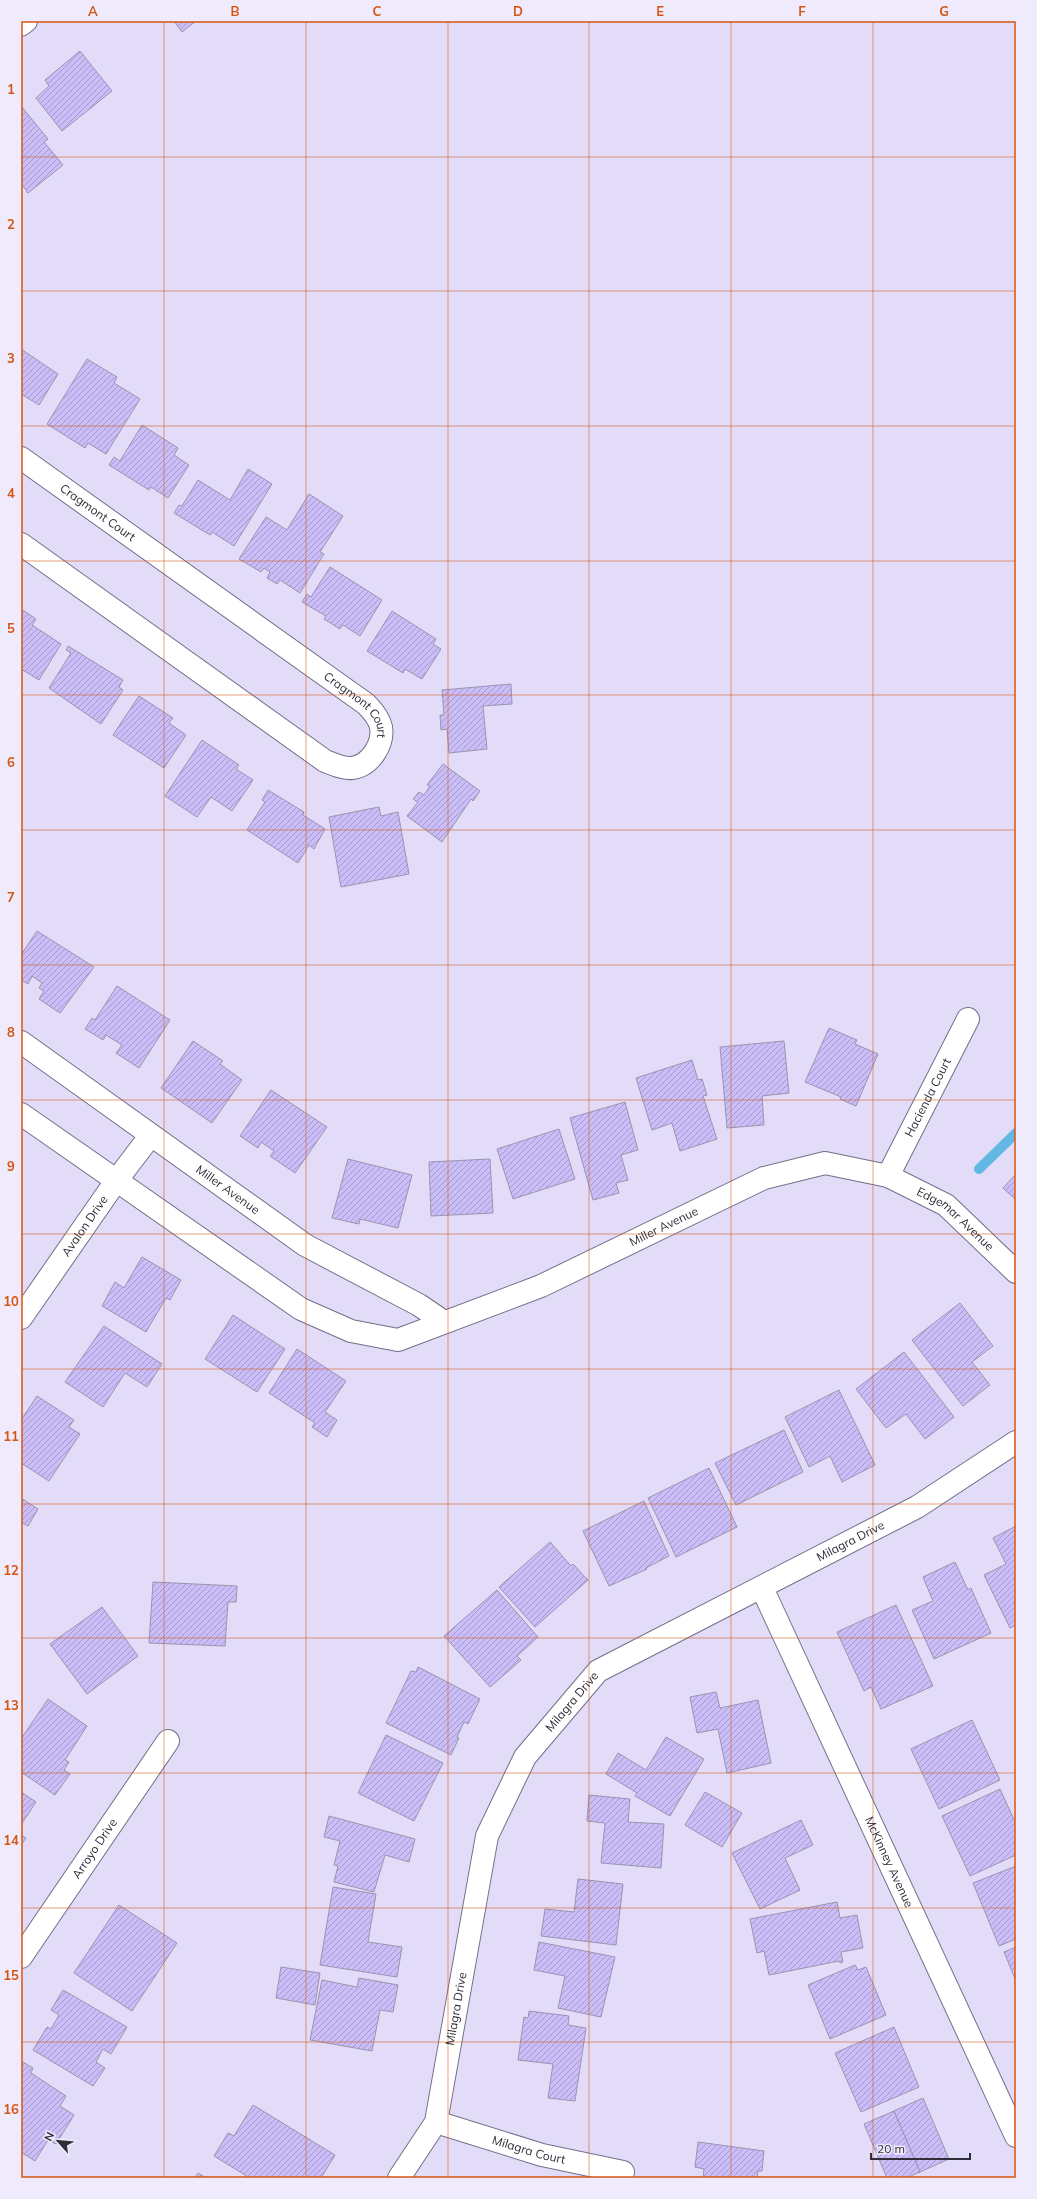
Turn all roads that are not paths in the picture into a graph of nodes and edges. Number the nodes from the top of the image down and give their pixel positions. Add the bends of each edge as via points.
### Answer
1 (26, 21) edge
2 (21, 25) edge
3 (21, 458) edge
4 (21, 544) edge
5 (968, 1019) dead end
6 (21, 1042) edge
7 (21, 1114) edge
8 (151, 1135) junction
9 (888, 1176) junction
10 (116, 1181) junction
11 (1016, 1272) edge
12 (21, 1318) edge
13 (444, 1322) junction
14 (1016, 1442) edge
15 (762, 1588) junction
16 (168, 1741) dead end
17 (21, 1957) edge
18 (436, 2122) junction
19 (1016, 2136) edge
20 (623, 2172) dead end
21 (399, 2178) edge

1 - 2 street
3 - 4 street, Cragmont Court via 366,704 381,726 375,754 352,768 338,766 325,760
5 - 9 street, Hacienda Court
6 - 8 street, Miller Avenue
7 - 10 street, Miller Avenue
8 - 10 street, Avalon Drive
8 - 13 street, Miller Avenue via 305,1245 419,1305
9 - 11 street, Edgemar Avenue via 946,1205
9 - 13 street, Miller Avenue via 825,1163 764,1178 541,1286
10 - 12 street, Avalon Drive
10 - 13 street, Miller Avenue via 301,1309 351,1331 398,1340
14 - 15 street, Milagra Drive via 917,1507
15 - 18 street, Milagra Drive via 598,1671 525,1757 487,1836
15 - 19 street, McKinney Avenue
16 - 17 street, Arroyo Drive
18 - 20 street, Milagra Court via 542,2155
18 - 21 street, Milagra Drive

